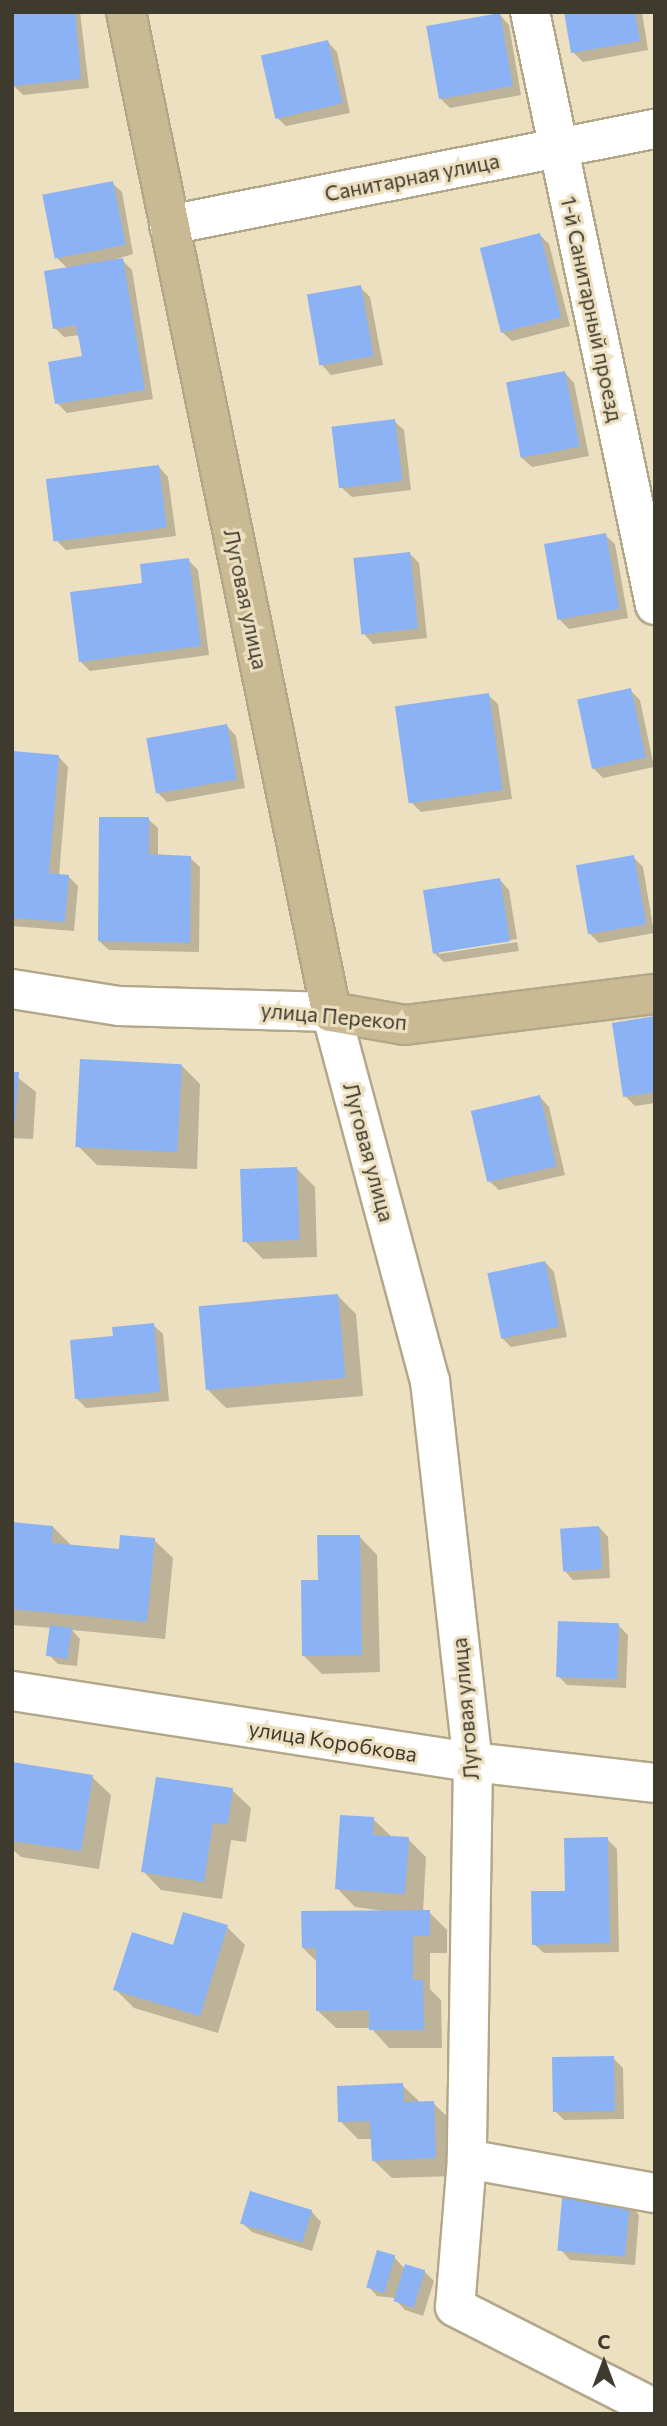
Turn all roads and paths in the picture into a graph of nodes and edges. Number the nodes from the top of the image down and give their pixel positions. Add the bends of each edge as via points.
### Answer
1 (126, 12) edge
2 (530, 12) edge
3 (655, 129) edge
4 (558, 148) junction
5 (169, 225) junction
6 (653, 586) edge
7 (12, 989) edge
8 (655, 994) edge
9 (331, 1012) junction
10 (12, 1691) edge
11 (473, 1762) junction
12 (655, 1783) edge
13 (467, 2159) junction
14 (655, 2193) edge
15 (655, 2409) edge

1 - 5 main road, Луговая улица
2 - 4 street, 1-й Санитарный проезд
3 - 4 street, Санитарная улица
4 - 5 street, Санитарная улица
4 - 6 street, 1-й Санитарный проезд
5 - 9 main road, Луговая улица
7 - 9 street, улица Перекоп via 119,1006
8 - 9 main road, улица Перекоп via 405,1025
9 - 11 street, Луговая улица via 430,1381
10 - 11 street, улица Коробкова
11 - 12 street, улица Коробкова
11 - 13 street, Луговая улица
13 - 14 street
13 - 15 street, Луговая улица via 456,2307

